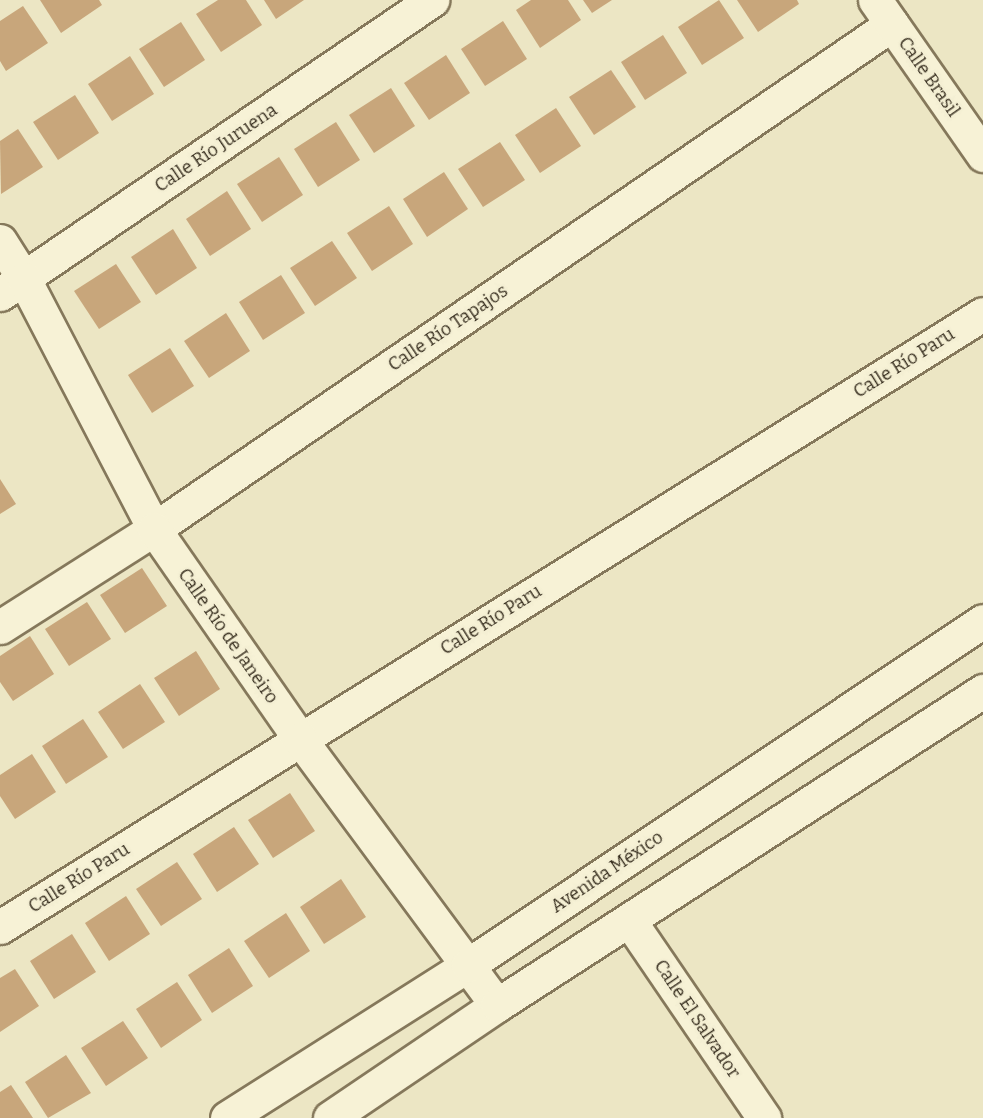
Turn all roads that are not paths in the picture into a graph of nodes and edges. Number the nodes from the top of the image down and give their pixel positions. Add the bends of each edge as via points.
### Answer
1 (432, 0) edge
2 (884, 12) edge
3 (983, 155) edge
4 (0, 241) edge
5 (12, 286) edge
6 (983, 314) edge
7 (154, 529) junction
8 (983, 621) edge
9 (0, 627) edge
10 (983, 691) edge
11 (300, 739) junction
12 (629, 920) junction
13 (0, 927) edge
14 (468, 965) junction
15 (497, 1005) junction
16 (227, 1118) edge
17 (330, 1118) edge
18 (764, 1118) edge

1 - 5 street, Calle Río Juruena
2 - 3 street, Calle Brasil
2 - 7 street, Calle Río Tapajos
4 - 5 street, Calle Río de Janeiro
5 - 7 street, Calle Río de Janeiro
6 - 11 street, Calle Río Paru
7 - 9 street, Calle Río Tapajos
7 - 11 street, Calle Río de Janeiro
8 - 14 street, Avenida México
10 - 12 street
11 - 13 street, Calle Río Paru
11 - 14 street, Calle Río de Janeiro
12 - 15 street
12 - 18 street, Calle El Salvador
14 - 15 street, Calle Río de Janeiro
14 - 16 street, Avenida México
15 - 17 street

